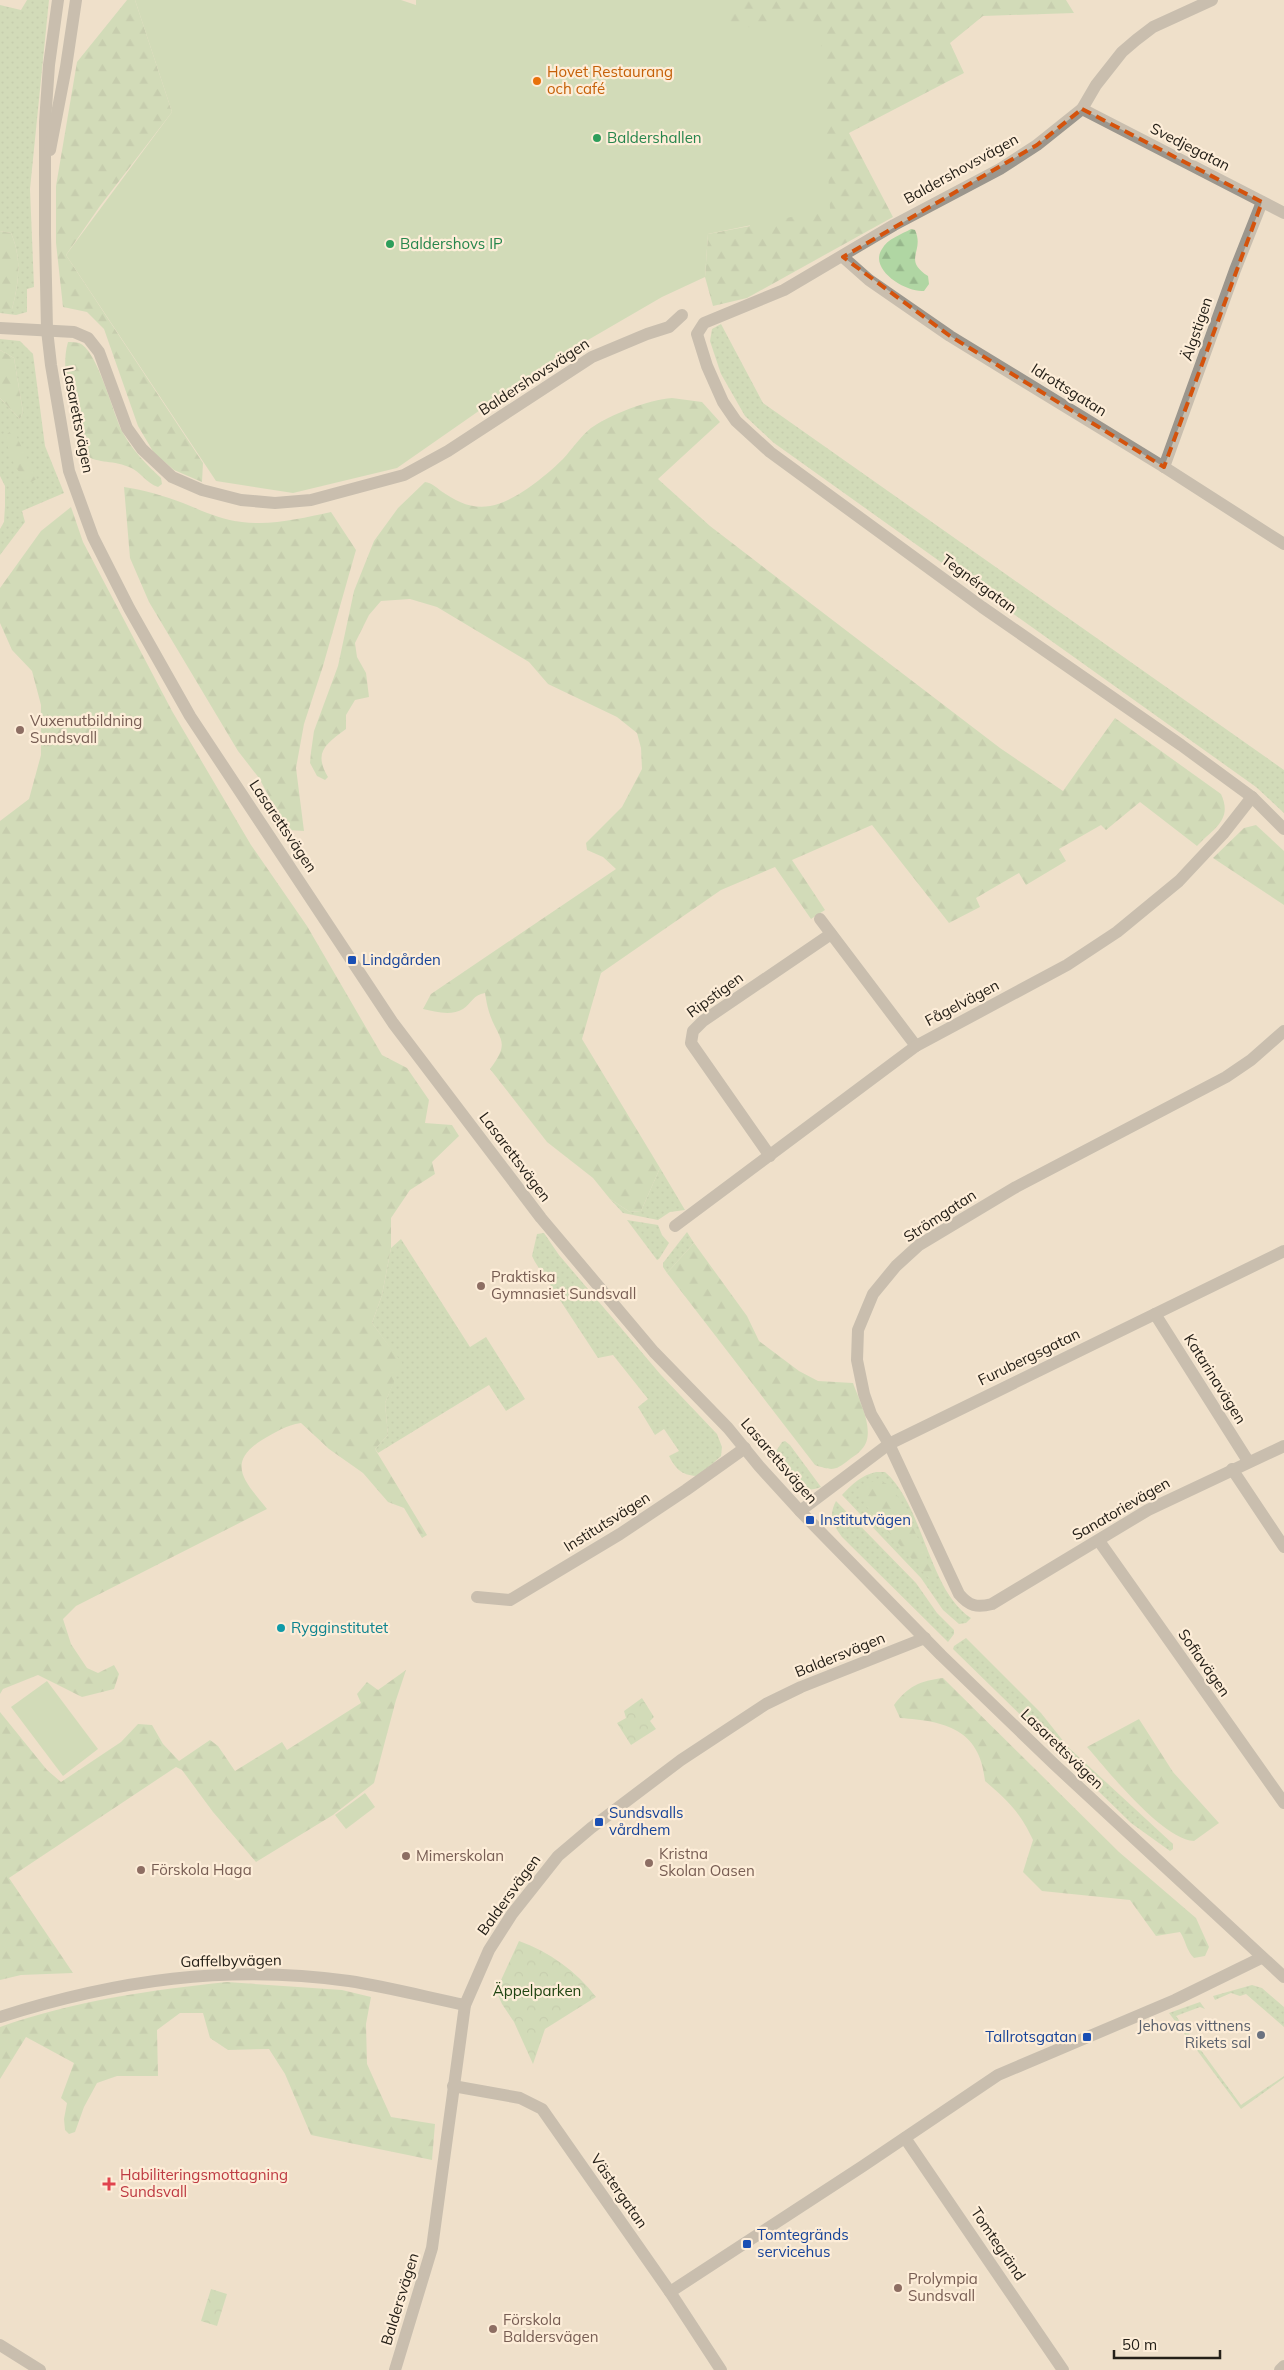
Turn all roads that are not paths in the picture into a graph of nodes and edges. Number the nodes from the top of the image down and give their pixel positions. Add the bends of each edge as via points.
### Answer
1 (58, 0) edge
2 (76, 0) edge
3 (1212, 0) edge
4 (1082, 109) junction
5 (46, 167) junction
6 (1262, 202) junction
7 (1284, 213) edge
8 (842, 257) junction
9 (682, 316) dead end
10 (0, 328) edge
11 (47, 330) junction
12 (698, 330) joint
13 (1164, 467) junction
14 (1284, 544) edge
15 (1252, 797) junction
16 (1284, 829) edge
17 (820, 919) dead end
18 (831, 934) junction
19 (1284, 1031) edge
20 (916, 1046) junction
21 (770, 1156) junction
22 (675, 1226) dead end
23 (1284, 1251) edge
24 (1155, 1314) junction
25 (889, 1444) junction
26 (1284, 1446) edge
27 (745, 1448) junction
28 (1248, 1462) junction
29 (1232, 1469) junction
30 (800, 1510) junction
31 (1099, 1541) junction
32 (1284, 1547) edge
33 (477, 1597) dead end
34 (979, 1607) joint
35 (924, 1638) junction
36 (1280, 1788) edge
37 (1284, 1803) edge
38 (1261, 1958) junction
39 (1284, 1977) edge
40 (465, 2005) junction
41 (0, 2017) edge
42 (453, 2086) junction
43 (905, 2138) junction
44 (670, 2292) junction
45 (0, 2345) edge
46 (1284, 2366) edge
47 (40, 2370) edge
48 (395, 2370) edge
49 (721, 2370) edge
50 (1063, 2370) edge
51 (1280, 2370) edge

1 - 5 street, Lasarettsvägen via 46,112
2 - 5 street, Lasarettsvägen via 62,95
3 - 4 street, Baldershovsvägen via 1153,27 1136,40 1096,85
4 - 6 street, Svedjegatan
4 - 8 street, Baldershovsvägen via 1000,169 894,225
5 - 11 street, Lasarettsvägen
6 - 7 street, Svedjegatan
6 - 13 street, Älgstigen
8 - 12 street, Baldershovsvägen via 784,290 704,323
8 - 13 street, Idrottsgatan via 869,280 950,336
9 - 11 street, Baldershovsvägen via 670,328 592,357 448,451 404,475 311,500 275,503 241,500 202,490 172,476 142,449 127,428 99,352 88,338 74,332
10 - 11 street, Baldershovsvägen
11 - 27 street, Lasarettsvägen via 69,471 97,544 190,716 399,1031 541,1218 654,1352
12 - 15 street, Tegnérgatan via 707,366 723,402 736,421 770,452 982,607
13 - 14 street, Idrottsgatan
15 - 16 street, Tegnérgatan
15 - 20 street, Fågelvägen via 1179,881 1117,932 1067,966
17 - 18 street
18 - 20 street
18 - 21 street, Ripstigen via 693,1031 691,1043
19 - 25 street, Strömgatan via 1258,1055 1226,1077 1016,1187 919,1245 896,1266 873,1294 858,1330 857,1360 864,1394 871,1414
20 - 21 street, Fågelvägen
21 - 22 street, Fågelvägen
23 - 24 street, Furubergsgatan
24 - 25 street, Furubergsgatan
24 - 28 street, Katarinavägen
25 - 30 street, Furubergsgatan
25 - 34 street, Strömgatan via 959,1594
26 - 28 street, Sanatorievägen
27 - 30 street, Lasarettsvägen
27 - 33 street, Institutsvägen via 620,1534 510,1600
28 - 29 street, Sanatorievägen
29 - 31 street, Sanatorievägen via 1148,1510
29 - 32 street
30 - 35 street, Lasarettsvägen
31 - 34 street, Sanatorievägen via 992,1604
31 - 36 street, Sofiavägen
35 - 38 street, Lasarettsvägen
35 - 40 street, Baldersvägen via 766,1704 681,1760 591,1828 558,1856 512,1914 489,1950
36 - 37 street, Sofiavägen
38 - 39 street, Lasarettsvägen
38 - 43 street via 1166,2004 998,2075
40 - 41 street, Gaffelbyvägen via 303,1976 212,1975 142,1981
40 - 42 street, Baldersvägen
42 - 44 street, Västergatan via 520,2098 542,2109
42 - 48 street, Baldersvägen via 432,2248
43 - 44 street
43 - 50 street, Tomtegränd
44 - 49 street, Västergatan
45 - 47 street
46 - 51 street

